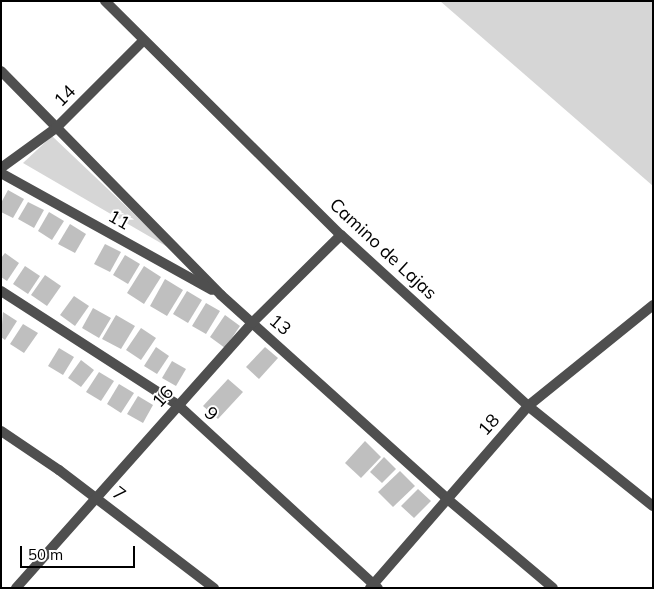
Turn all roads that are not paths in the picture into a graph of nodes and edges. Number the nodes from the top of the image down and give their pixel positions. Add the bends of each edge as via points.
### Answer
1 (105, 1) edge
2 (144, 40) junction
3 (1, 71) edge
4 (56, 128) junction
5 (1, 168) edge
6 (1, 173) edge
7 (341, 235) junction
8 (1, 291) edge
9 (222, 296) junction
10 (653, 305) edge
11 (252, 323) junction
12 (178, 405) junction
13 (528, 406) junction
14 (1, 431) edge
15 (445, 497) junction
16 (97, 498) junction
17 (653, 506) edge
18 (374, 586) edge
19 (16, 588) edge
20 (214, 588) edge
21 (553, 588) edge

1 - 2 street, Camino de Lajas
2 - 4 street, 14
2 - 7 street, Camino de Lajas
3 - 4 street, 13
4 - 5 street, 14
4 - 9 street, 13
6 - 9 street, 11
7 - 11 street, 16
7 - 13 street, Camino de Lajas
8 - 12 street, 9
9 - 11 street, 13
10 - 13 street, 18
11 - 12 street, 16
11 - 15 street, 13
12 - 16 street, 16
12 - 18 street, 9
13 - 15 street, 18
13 - 17 street, Camino de Lajas
14 - 16 street, 7
15 - 18 street, 18
15 - 21 street, 13
16 - 19 street, 16
16 - 20 street, 7

